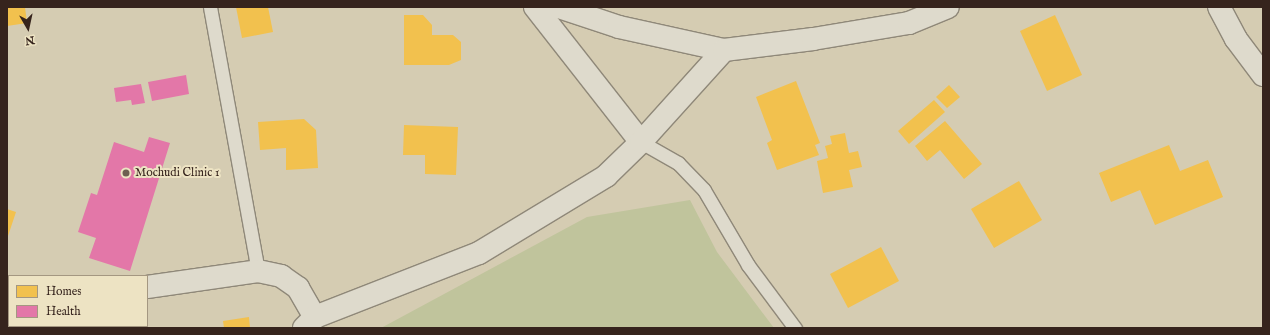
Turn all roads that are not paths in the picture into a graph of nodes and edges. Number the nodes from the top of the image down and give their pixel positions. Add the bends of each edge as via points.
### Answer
1 (210, 7) edge
2 (535, 7) edge
3 (560, 7) edge
4 (948, 7) edge
5 (1219, 7) edge
6 (910, 15) edge
7 (724, 50) junction
8 (1263, 75) edge
9 (641, 142) junction
10 (258, 271) junction
11 (148, 287) edge
12 (309, 323) edge
13 (795, 328) edge

1 - 10 lane
2 - 9 street
3 - 7 street via 619,27
4 - 6 street
5 - 8 street via 1236,39
6 - 7 street via 813,39
7 - 9 street
9 - 12 street via 606,176 479,253
9 - 13 lane via 678,163 704,190 748,265
10 - 11 street
10 - 12 street via 281,276 298,288

